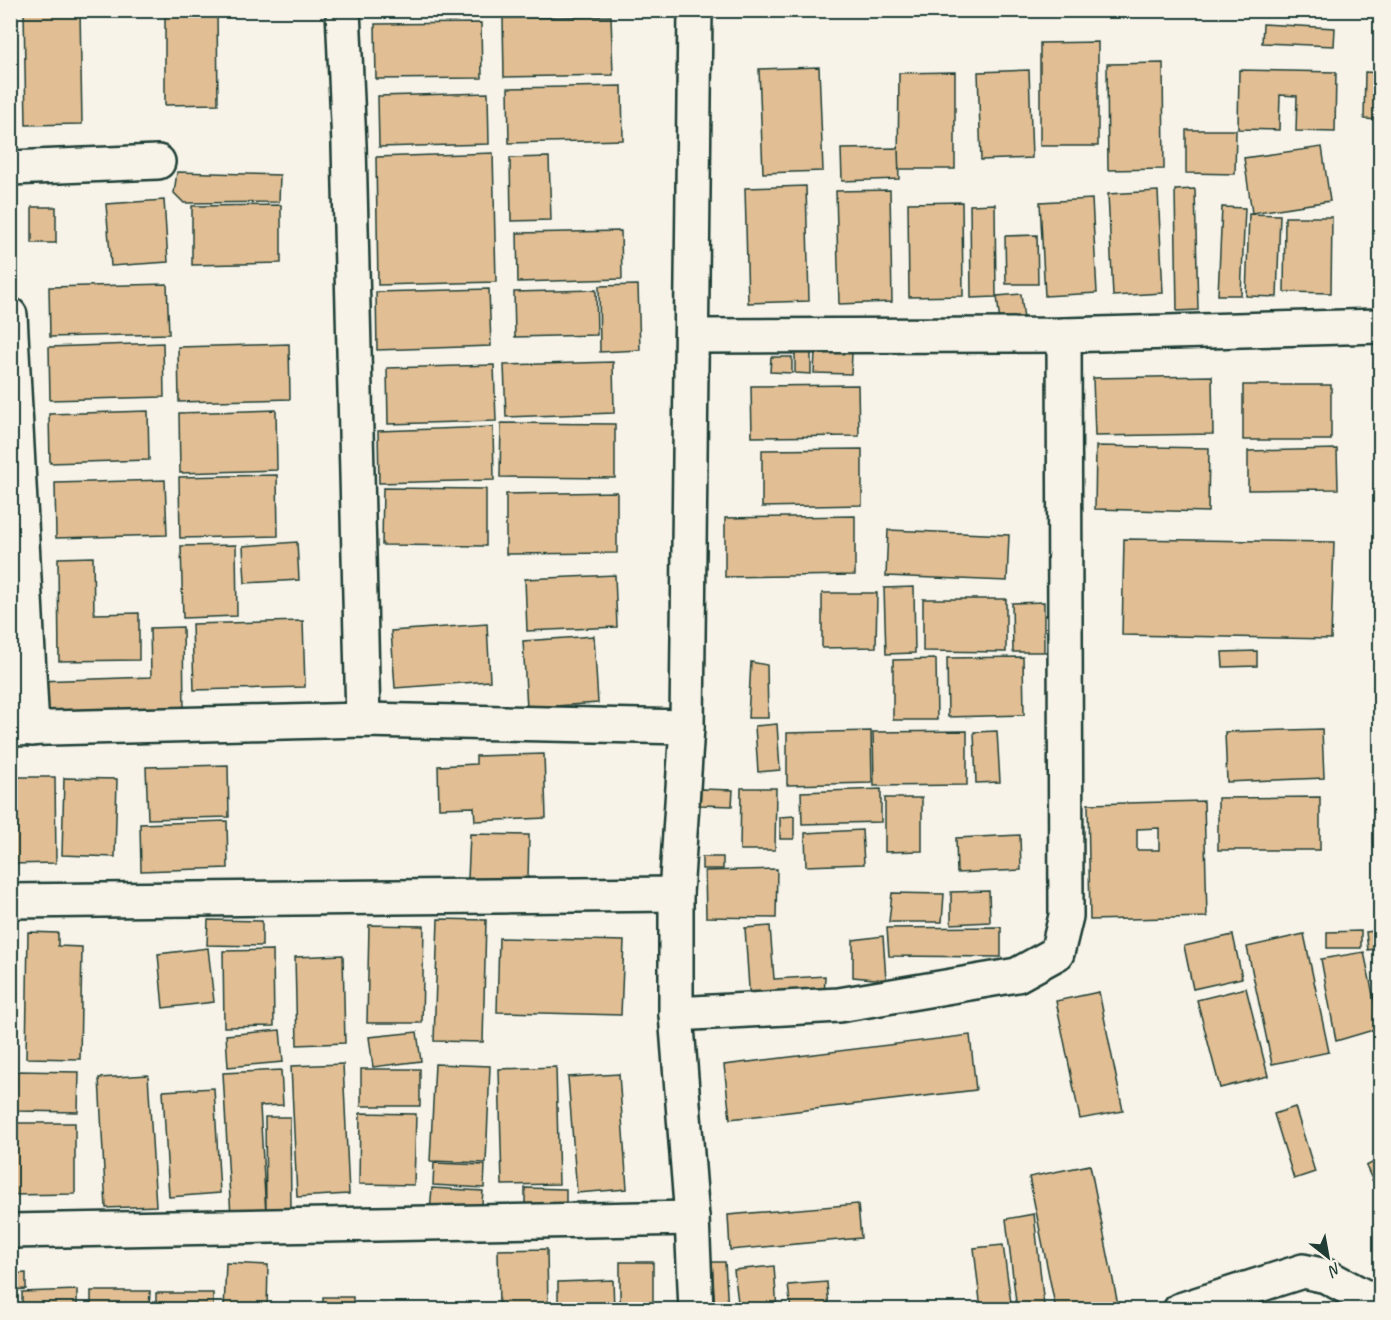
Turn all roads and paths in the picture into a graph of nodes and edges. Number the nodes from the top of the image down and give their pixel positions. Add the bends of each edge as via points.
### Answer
1 (343, 10) edge
2 (695, 10) edge
3 (158, 162) dead end
4 (10, 168) edge
5 (10, 315) edge
6 (1380, 326) edge
7 (1064, 335) junction
8 (692, 336) junction
9 (14, 418) edge
10 (363, 720) junction
11 (687, 727) junction
12 (21, 729) edge
13 (676, 894) junction
14 (10, 901) edge
15 (676, 1014) junction
16 (692, 1218) junction
17 (10, 1231) edge
18 (1380, 1305) edge
19 (696, 1310) edge
20 (1180, 1310) edge

1 - 10 street
2 - 8 street
3 - 4 street
5 - 9 street
6 - 7 street
7 - 8 street
7 - 15 street via 1066,916 1056,953 1017,975 839,1005
8 - 11 street
9 - 12 street
10 - 11 street
10 - 12 street
11 - 13 street
13 - 14 street
13 - 15 street
15 - 16 street
16 - 17 street
16 - 19 street
18 - 20 street via 1326,1276 1303,1271

